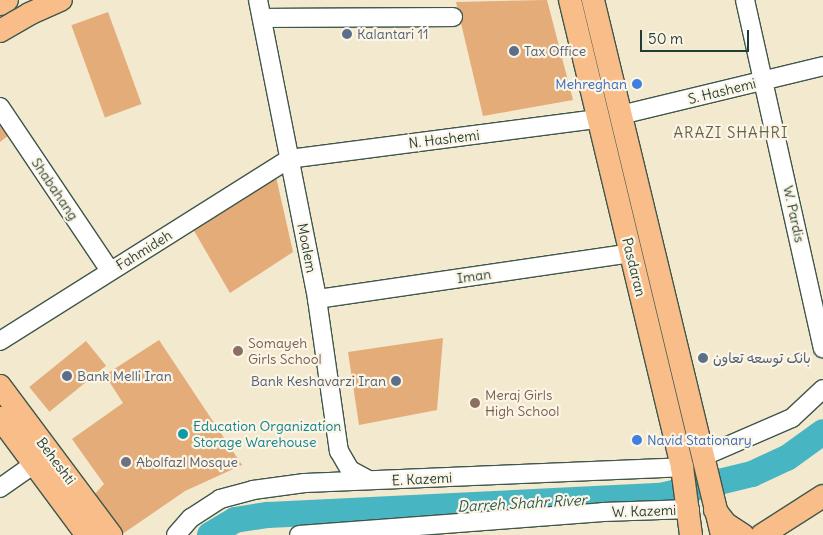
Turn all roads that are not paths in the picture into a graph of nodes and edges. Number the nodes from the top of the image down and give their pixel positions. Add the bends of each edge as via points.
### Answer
1 (6, 0) edge
2 (61, 0) edge
3 (258, 0) edge
4 (570, 0) edge
5 (594, 0) edge
6 (745, 0) edge
7 (0, 4) edge
8 (453, 17) dead end
9 (262, 18) junction
10 (0, 31) edge
11 (823, 66) edge
12 (764, 80) junction
13 (0, 107) edge
14 (621, 115) junction
15 (598, 119) junction
16 (289, 159) junction
17 (630, 253) junction
18 (110, 271) junction
19 (317, 299) junction
20 (0, 341) edge
21 (823, 348) edge
22 (0, 386) edge
23 (823, 389) edge
24 (0, 418) edge
25 (339, 451) junction
26 (702, 458) junction
27 (34, 464) junction
28 (682, 467) junction
29 (372, 482) junction
30 (305, 483) junction
31 (0, 488) edge
32 (823, 496) edge
33 (690, 509) junction
34 (714, 510) junction
35 (823, 511) edge
36 (87, 535) edge
37 (111, 535) edge
38 (176, 535) edge
39 (299, 535) edge
40 (683, 535) edge
41 (691, 535) edge
42 (722, 535) edge
43 (743, 535) edge
44 (762, 535) edge
45 (785, 535) edge

1 - 7 main road
2 - 10 main road
3 - 9 street, Moalem
4 - 15 main road, Pasdaran
5 - 14 main road, Pasdaran
6 - 12 street, W. Pardis
8 - 9 street
9 - 16 street, Moalem
11 - 12 street, S. Hashemi
12 - 14 street, S. Hashemi
12 - 21 street, W. Pardis
13 - 18 street, Shabahang
14 - 15 main road
14 - 26 main road, Pasdaran
15 - 16 street, N. Hashemi
15 - 17 main road, Pasdaran
16 - 18 street, Fahmideh
16 - 19 street, Moalem
17 - 19 street, Iman
17 - 28 main road, Pasdaran
18 - 20 street, Fahmideh
19 - 25 street, Moalem
22 - 37 main road, Beheshti
23 - 26 street via 792,418
24 - 27 main road, Beheshti
25 - 29 street, Moalem via 350,470
25 - 30 street via 329,475
26 - 28 main road
26 - 34 main road, Pasdaran
27 - 31 street
27 - 36 main road, Beheshti
28 - 29 street, E. Kazemi
28 - 33 main road, Pasdaran
29 - 30 street, E. Kazemi
30 - 38 street, E. Kazemi via 252,490 220,499 191,518
32 - 44 main road
33 - 39 street, W. Kazemi via 603,512
33 - 40 main road
33 - 41 main road, Pasdaran
34 - 42 main road, Pasdaran
34 - 43 main road via 726,524
35 - 45 main road

